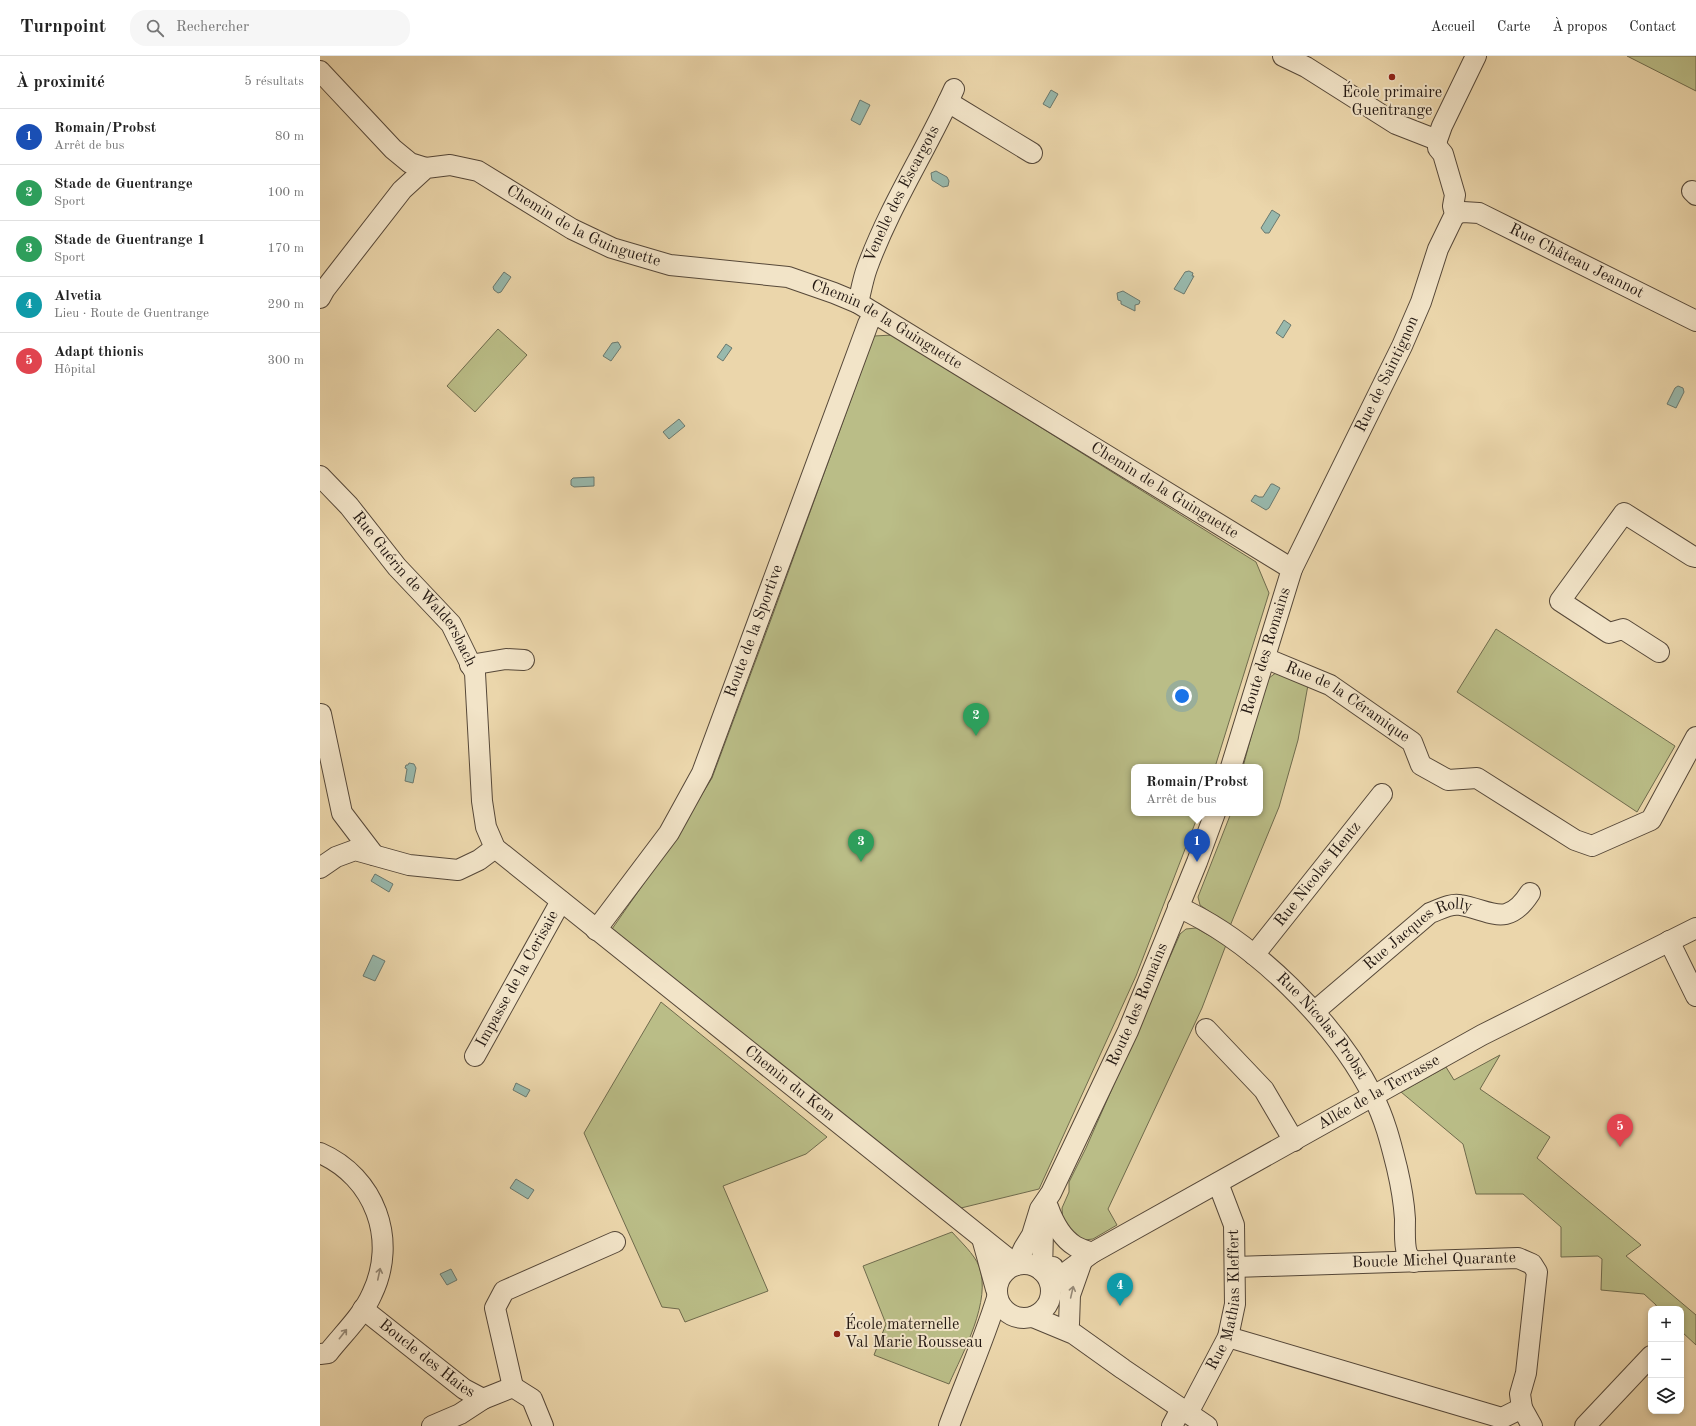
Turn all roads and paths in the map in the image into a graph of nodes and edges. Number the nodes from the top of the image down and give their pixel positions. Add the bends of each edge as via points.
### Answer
1 (1283, 56) edge
2 (1476, 56) edge
3 (320, 71) edge
4 (1437, 144) junction
5 (1032, 153) dead end
6 (426, 168) junction
7 (1454, 210) junction
8 (320, 298) edge
9 (866, 308) junction
10 (1696, 321) edge
11 (320, 476) edge
12 (1306, 537) joint
13 (1696, 556) edge
14 (1292, 569) junction
15 (1659, 652) dead end
16 (1265, 658) junction
17 (524, 660) dead end
18 (470, 665) junction
19 (321, 714) edge
20 (1696, 737) edge
21 (1232, 764) edge
22 (1382, 794) dead end
23 (1214, 816) edge
24 (495, 848) junction
25 (374, 854) junction
26 (320, 868) edge
27 (1530, 893) dead end
28 (561, 901) junction
29 (1178, 907) junction
30 (1696, 928) edge
31 (596, 930) junction
32 (1669, 941) junction
33 (1254, 955) junction
34 (1696, 996) edge
35 (1314, 1011) junction
36 (1206, 1029) dead end
37 (475, 1056) dead end
38 (1373, 1096) junction
39 (1294, 1141) junction
40 (320, 1153) edge
41 (1218, 1183) junction
42 (1050, 1200) junction
43 (982, 1238) junction
44 (615, 1242) dead end
45 (1088, 1257) junction
46 (1414, 1262) junction
47 (1016, 1265) junction
48 (1236, 1267) junction
49 (1048, 1284) junction
50 (997, 1294) junction
51 (363, 1309) junction
52 (1024, 1317) junction
53 (1071, 1329) junction
54 (986, 1335) junction
55 (1228, 1337) junction
56 (320, 1354) edge
57 (1648, 1359) edge
58 (512, 1388) junction
59 (483, 1399) junction
60 (1522, 1408) junction
61 (1184, 1411) junction
62 (432, 1426) edge
63 (543, 1426) edge
64 (949, 1426) edge
65 (1172, 1426) edge
66 (1207, 1426) edge
67 (1532, 1426) edge
68 (1585, 1426) edge

1 - 4 street via 1306,67 1396,124
2 - 4 street via 1442,126
3 - 6 street via 393,149 410,163
4 - 7 street, Rue de Saintignon via 1443,154 1455,195
5 - 9 street, Venelle des Escargots via 951,96 905,183 867,268
6 - 8 street via 402,190
6 - 9 street, Chemin de la Guinguette via 450,166 478,171 572,229 612,248 670,265 788,277 834,293
7 - 10 street, Rue Château Jeannot via 1479,213
7 - 12 street, Rue de Saintignon via 1421,302 1402,346
9 - 14 street, Chemin de la Guinguette
9 - 31 street, Route de la Sportive via 868,324 702,773 669,833
11 - 18 street, Rue Guérin de Waldersbach via 349,506 397,567 451,624
12 - 14 street, Route des Romains
13 - 15 street via 1692,556 1624,513 1560,602 1609,633 1623,629
14 - 16 street, Route des Romains
16 - 20 street, Rue de la Céramique via 1330,685 1412,742 1422,765 1448,780 1478,778 1575,840 1592,846 1651,820
16 - 21 street, Route des Romains
17 - 18 street via 506,659
18 - 24 street, Rue Guérin de Waldersbach via 475,673 484,814 486,827
19 - 25 street via 342,813
22 - 33 street, Rue Nicolas Hentz
23 - 29 street, Route des Romains
24 - 25 street via 479,860 458,870 409,865
24 - 28 street, Rue Guérin de Waldersbach
25 - 26 street via 355,850 336,857
27 - 35 street, Rue Jacques Rolly via 1523,904 1509,914 1492,915 1458,904 1430,913
28 - 31 street, Rue Guérin de Waldersbach
28 - 37 street, Impasse de la Cerisaie
29 - 33 street, Rue Nicolas Probst via 1195,914
29 - 42 street, Route des Romains via 1128,1031
30 - 32 street, Allée de la Terrasse
31 - 43 street, Chemin du Kem
32 - 34 street
32 - 38 street, Allée de la Terrasse via 1482,1035
33 - 35 street, Rue Nicolas Probst
35 - 38 street, Rue Nicolas Probst via 1349,1056
36 - 39 street via 1264,1090
38 - 39 street, Allée de la Terrasse
38 - 46 street, Rue Nicolas Probst via 1385,1122 1397,1170 1407,1253
39 - 41 street, Allée de la Terrasse
51 -> 40 street, Boucle des Haies via 378,1279 383,1250 382,1228 370,1197 356,1177 333,1158
41 - 45 street, Allée de la Terrasse
41 - 48 street, Rue Mathias Kleffert via 1234,1225
42 - 45 street via 1059,1229
42 - 47 street, Route des Romains via 1040,1209 1032,1235
42 - 49 street, Route des Romains via 1043,1231
43 - 47 street, Chemin du Kem
43 - 50 street
44 - 58 street via 504,1291 494,1308
45 - 49 street, Allée de la Terrasse
53 -> 45 street via 1070,1295
46 - 48 street, Boucle Michel Quarante
46 - 60 street, Boucle Michel Quarante via 1518,1258 1532,1264 1536,1272 1536,1290 1526,1373 1520,1394
47 - 49 street via 1031,1265
47 - 50 street, Route des Romains via 1000,1277
48 - 55 street, Rue Mathias Kleffert via 1235,1304
49 - 52 street, Route des Romains via 1045,1308
49 - 53 street
50 - 52 street via 1001,1307 1008,1313
50 - 54 street, Route des Romains
56 -> 51 street, Boucle des Haies via 328,1353
51 - 59 street, Boucle des Haies via 464,1389
52 - 53 street
52 - 54 street, Route des Romains
53 - 61 street
54 - 64 street, Route des Romains via 971,1366
55 - 60 street via 1502,1418
55 - 61 street, Rue Mathias Kleffert
57 - 68 street
58 - 59 street, Boucle des Haies
58 - 63 street via 532,1399
59 - 62 street via 460,1414
60 - 67 street, Boucle Michel Quarante
61 - 65 street, Rue Mathias Kleffert
61 - 66 street

